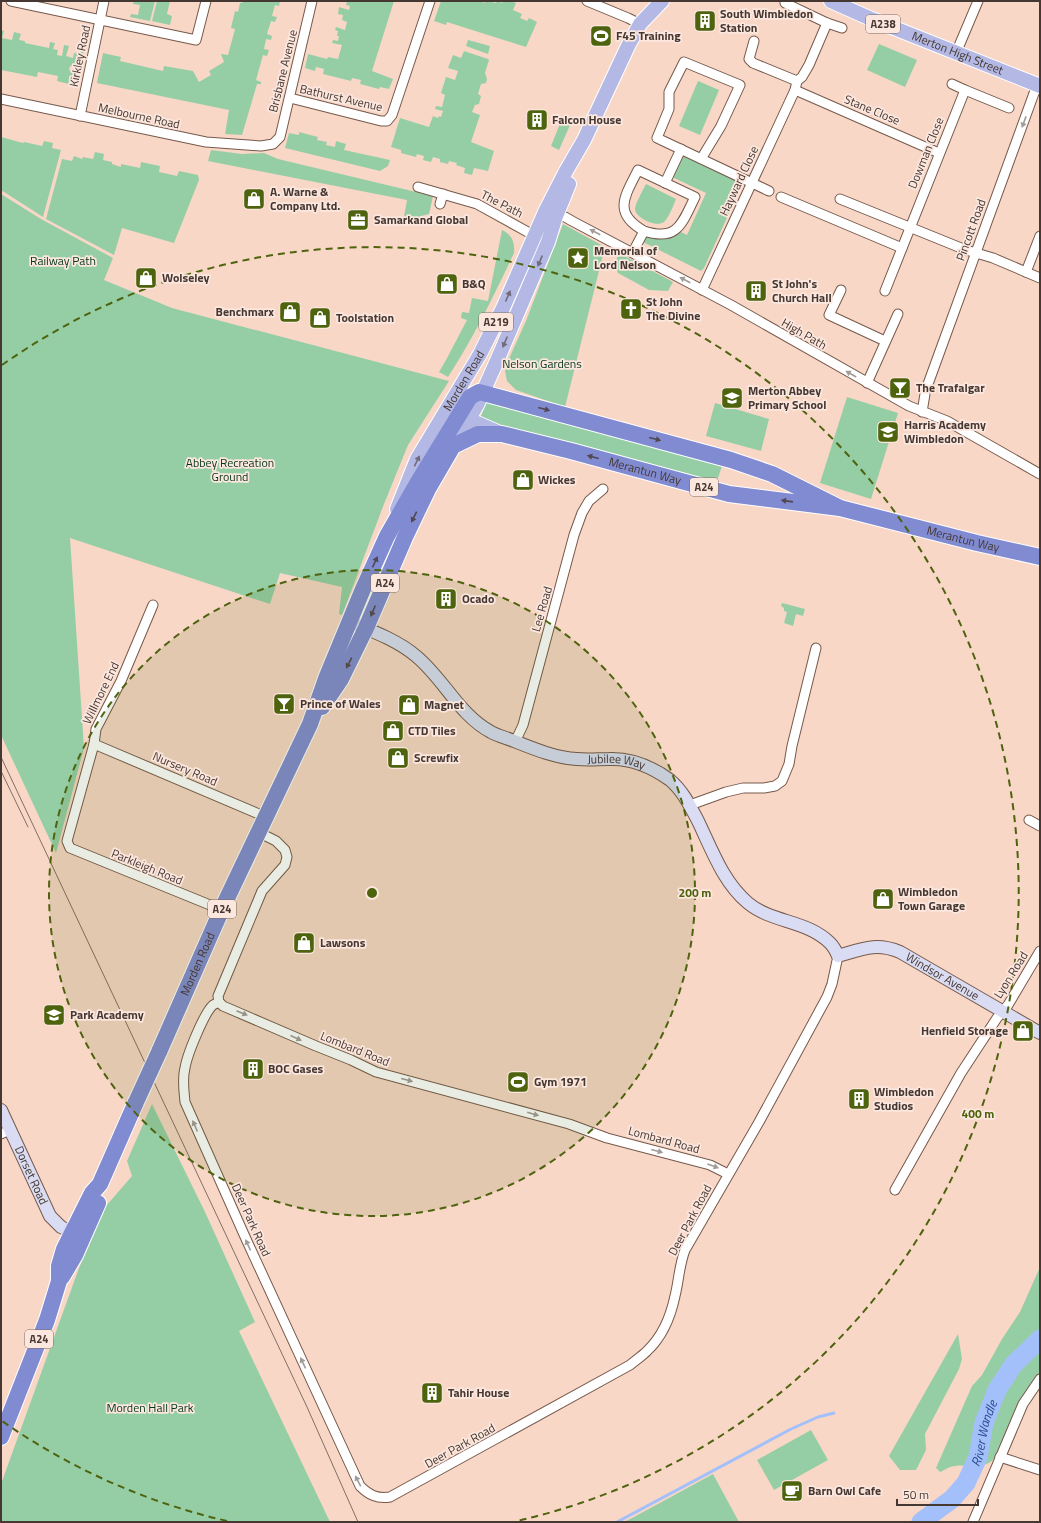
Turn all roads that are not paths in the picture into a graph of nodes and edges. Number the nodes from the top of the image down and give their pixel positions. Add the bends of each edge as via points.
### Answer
1 (11, 1) edge
2 (104, 1) edge
3 (206, 1) edge
4 (312, 1) edge
5 (430, 1) edge
6 (587, 1) edge
7 (662, 1) edge
8 (831, 1) edge
9 (978, 1) edge
10 (785, 3) dead end
11 (99, 21) junction
12 (827, 23) junction
13 (640, 24) junction
14 (842, 28) dead end
15 (754, 41) dead end
16 (956, 53) junction
17 (952, 84) dead end
18 (796, 86) junction
19 (1038, 86) edge
20 (965, 90) junction
21 (290, 98) junction
22 (1, 99) edge
23 (1008, 108) dead end
24 (80, 116) junction
25 (584, 140) junction
26 (273, 144) joint
27 (681, 149) junction
28 (939, 153) junction
29 (701, 158) junction
30 (751, 182) junction
31 (665, 183) junction
32 (418, 187) dead end
33 (769, 190) dead end
34 (443, 194) junction
35 (782, 197) dead end
36 (840, 199) dead end
37 (440, 204) dead end
38 (556, 216) junction
39 (910, 226) junction
40 (644, 231) junction
41 (535, 236) junction
42 (1040, 236) edge
43 (548, 242) junction
44 (902, 248) junction
45 (633, 252) junction
46 (976, 252) junction
47 (1026, 272) junction
48 (1040, 278) edge
49 (702, 290) junction
50 (841, 290) dead end
51 (885, 291) dead end
52 (898, 314) dead end
53 (885, 341) junction
54 (867, 383) junction
55 (928, 384) dead end
56 (483, 392) junction
57 (925, 394) dead end
58 (506, 399) joint
59 (922, 412) junction
60 (459, 413) junction
61 (502, 434) junction
62 (453, 446) junction
63 (1040, 474) edge
64 (603, 489) dead end
65 (840, 508) junction
66 (1040, 557) edge
67 (153, 605) dead end
68 (350, 622) junction
69 (366, 628) junction
70 (816, 648) dead end
71 (310, 724) junction
72 (516, 742) junction
73 (94, 744) junction
74 (690, 805) junction
75 (266, 817) junction
76 (1029, 820) dead end
77 (1040, 826) edge
78 (258, 832) junction
79 (67, 841) joint
80 (221, 911) junction
81 (1040, 952) edge
82 (838, 956) junction
83 (219, 1002) junction
84 (1003, 1011) junction
85 (1040, 1033) edge
86 (1, 1110) edge
87 (6, 1132) edge
88 (728, 1174) junction
89 (100, 1184) junction
90 (895, 1190) dead end
91 (72, 1232) junction
92 (59, 1281) junction
93 (1040, 1379) edge
94 (1, 1437) edge
95 (1000, 1457) junction
96 (1040, 1470) edge
97 (973, 1522) edge

1 - 11 street
2 - 11 street, Kirkley Road
3 - 11 street via 196,40
4 - 21 street, Brisbane Avenue
5 - 21 street, Bathurst Avenue via 392,115 387,121
6 - 13 street
7 - 13 main road, Morden Road / A219
8 - 16 main road, Merton High Street / A238
9 - 16 street
10 - 12 street
11 - 24 street, Kirkley Road
12 - 14 street
12 - 18 street, Hayward Close via 809,65
13 - 25 main road, Morden Road / A219
15 - 18 street via 749,59
16 - 19 main road, Merton High Street / A238
17 - 20 street
18 - 28 street, Stane Close
18 - 30 street, Hayward Close
19 -> 46 street, Pincott Road
20 - 23 street
20 - 28 street, Dowman Close
21 - 26 street, Brisbane Avenue via 280,137
22 - 24 street, Melbourne Road
24 - 26 street, Melbourne Road via 206,142 261,146
25 - 38 main road, Morden Road / A219
25 - 41 main road, Morden Road / A219
27 - 29 street
27 - 29 street via 657,138 669,109 669,92 684,62 740,85 721,126
27 - 31 street
28 - 39 street, Dowman Close
29 - 30 street
30 - 33 street
30 - 49 street, Hayward Close
31 - 40 street via 638,170 624,199 627,217 633,225
31 - 40 street via 695,197 681,224 672,231 663,235
32 - 34 street, The Path
34 - 37 street
34 - 41 street, The Path via 477,204
35 - 44 street
36 - 39 street
38 - 43 main road, Morden Road / A219
45 -> 38 street, High Path via 565,217
39 - 44 street, Dowman Close
39 - 46 street
40 - 45 street
41 - 43 street, The Path
60 -> 41 main road, Morden Road / A219 via 480,354
42 - 47 street
43 -> 56 main road, Morden Road / A219
44 - 51 street, Dowman Close
49 -> 45 street, High Path
46 - 47 street
46 - 55 street, Pincott Road
47 - 48 street
54 -> 49 street, High Path
50 - 53 street via 829,315
52 - 53 street
53 - 54 street
54 - 59 street, High Path
56 - 58 highway, Morden Road / A24
56 - 60 highway, Morden Road / A24 via 470,397
57 - 59 street
58 -> 65 highway, Merantun Way / A24 via 732,460 772,474
59 - 63 street, High Path via 947,420
60 - 61 main road
60 - 62 main road, Morden Road / A219
68 -> 60 highway, Morden Road / A24 via 387,536
61 - 62 highway, Merantun Way / A24 via 478,434
65 -> 61 highway, Merantun Way / A24 via 729,494
62 -> 69 highway, Morden Road / A24 via 428,489 405,537
64 - 72 street, Lee Road via 582,513 523,725
65 - 66 highway, Merantun Way / A24
67 - 73 street, Willmore End via 121,681 96,729
68 - 69 street, Jubilee Way
68 - 71 highway, Morden Road / A24
69 -> 71 highway, Morden Road / A24 via 341,679
69 - 72 street, Jubilee Way via 416,656 476,722 491,733
70 - 74 street via 789,764 782,781 775,786 726,792
71 - 75 highway, Morden Road / A24
72 - 74 street, Jubilee Way via 576,760 610,758 642,764 671,782 683,793
73 - 75 street, Nursery Road
73 - 79 street, Willmore End
74 - 82 street, Jubilee Way via 726,879 737,892 764,913 821,935 831,944
75 - 78 highway, Morden Road / A24
76 - 77 street
78 - 80 highway, Morden Road / A24
78 - 83 street via 276,841 288,857 285,865 262,891 218,996
79 - 80 street, Parkleigh Road via 70,848
80 - 89 highway, Morden Road / A24, bridge
81 - 84 street, Lyon Road
82 - 84 street, Windsor Avenue via 879,946 888,947
82 - 88 street, Deer Park Road via 827,997
83 -> 88 street, Lombard Road via 223,1006 376,1072 569,1124 607,1138 710,1165
88 -> 83 street, Deer Park Road via 685,1250 669,1317 648,1350 618,1372 390,1497 380,1498 368,1494 360,1486 185,1102 184,1068 206,1017
84 - 85 street, Windsor Avenue
84 - 90 street, Lyon Road via 962,1073
86 - 87 street, Dorset Road
87 - 91 street, Dorset Road via 50,1216 61,1227
89 - 91 highway, Morden Road / A24 via 92,1193
89 - 92 highway, Morden Road / A24 via 100,1197 75,1255
91 - 92 highway, Morden Road / A24 via 59,1266
92 - 94 highway, Morden Road / A24 via 47,1320
93 - 95 street via 1024,1404
95 - 96 street
95 - 97 street

